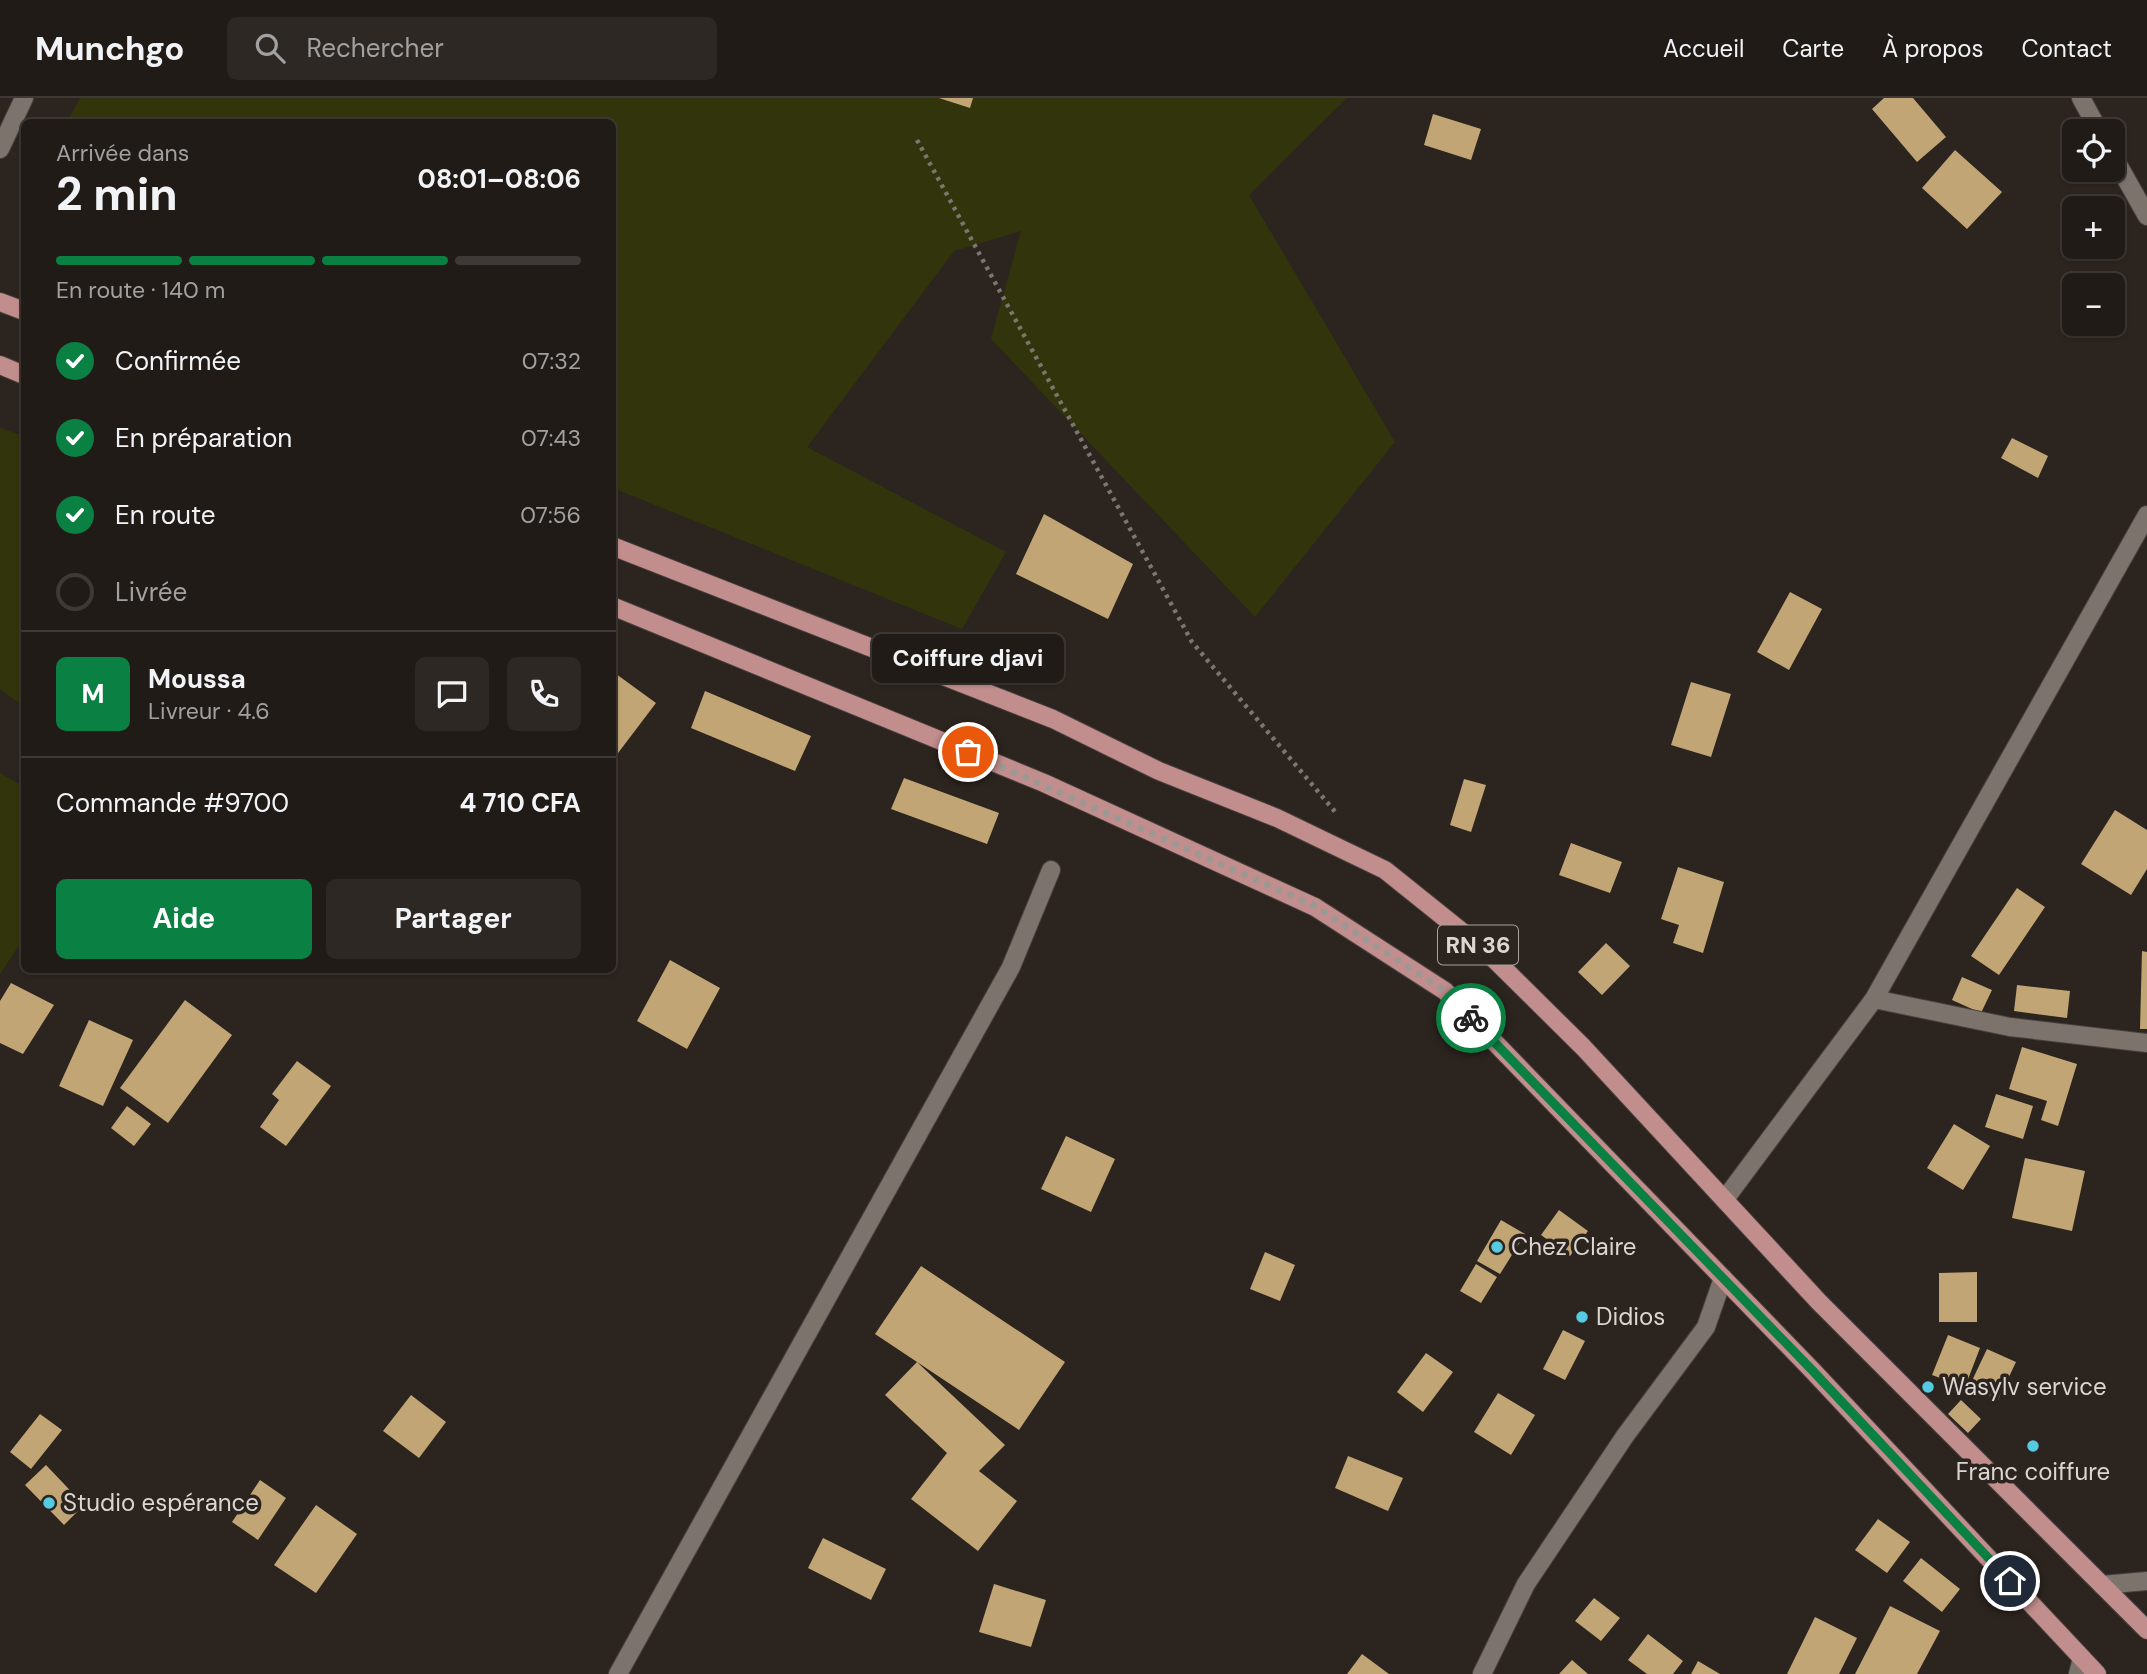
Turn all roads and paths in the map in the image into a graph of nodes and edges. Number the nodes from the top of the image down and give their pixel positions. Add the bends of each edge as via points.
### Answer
1 (24, 98) edge
2 (2081, 98) edge
3 (2092, 119) edge
4 (917, 140) dead end
5 (0, 149) edge
6 (2125, 177) edge
7 (2147, 216) edge
8 (0, 302) edge
9 (21, 310) edge
10 (0, 365) edge
11 (21, 374) edge
12 (2147, 515) edge
13 (616, 548) edge
14 (616, 608) edge
15 (1341, 818) dead end
16 (1051, 870) dead end
17 (1874, 999) junction
18 (2147, 1044) edge
19 (1725, 1199) junction
20 (1723, 1278) junction
21 (2147, 1581) edge
22 (2102, 1585) junction
23 (2147, 1630) edge
24 (2080, 1666) edge
25 (618, 1674) edge
26 (1482, 1674) edge
27 (2097, 1674) edge

1 - 5 street
2 - 3 street
4 - 15 path via 1192,642
6 - 7 street
8 - 9 main road
10 - 11 main road
12 - 17 street
13 - 19 main road, RN 36 via 1053,719 1385,870 1486,951
14 - 20 main road, RN 36 via 1044,783 1315,906 1445,991
16 - 25 street via 1011,967
17 - 18 street via 2010,1027
17 - 19 street
19 - 22 main road, RN 36 via 1819,1302
20 - 24 main road, RN 36
20 - 26 street via 1706,1327 1625,1436 1526,1584
21 - 22 street
22 - 23 main road, RN 36
24 - 27 main road, RN 36

